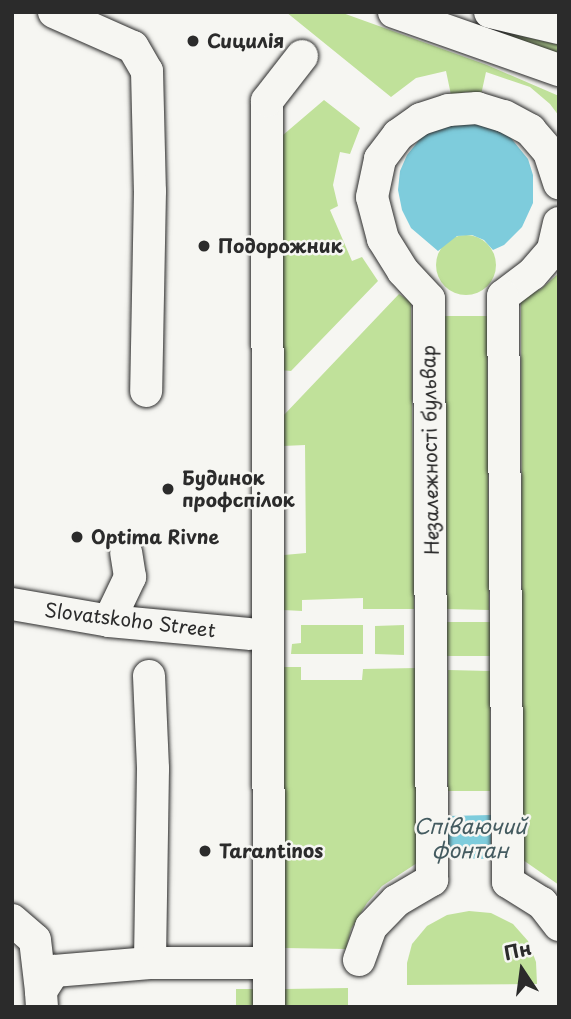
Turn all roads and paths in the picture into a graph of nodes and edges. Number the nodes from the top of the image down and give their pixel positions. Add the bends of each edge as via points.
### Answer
1 (54, 12) edge
2 (394, 12) edge
3 (490, 12) edge
4 (559, 28) edge
5 (302, 56) dead end
6 (559, 70) edge
7 (559, 183) edge
8 (559, 223) edge
9 (146, 391) dead end
10 (126, 554) dead end
11 (12, 604) edge
12 (109, 621) junction
13 (248, 634) dead end
14 (149, 676) dead end
15 (12, 920) edge
16 (559, 925) edge
17 (359, 960) dead end
18 (150, 963) junction
19 (269, 963) junction
20 (41, 999) edge
21 (269, 1007) edge

1 - 9 street via 133,47 147,71
2 - 6 street
3 - 4 street
5 - 19 street via 267,101
7 - 17 street, Незалежності бульвар via 549,152 530,130 477,108 421,119 398,135 380,159 372,197 383,239 403,271 429,299 432,880 396,901 371,927
8 - 16 street via 553,250 503,296 508,882 542,903
10 - 12 street via 130,577
11 - 12 street, Slovatskoho Street
12 - 13 street, Slovatskoho Street
14 - 18 street via 153,769
15 - 20 street via 35,940
18 - 19 street
18 - 20 street via 54,971
19 - 21 street

